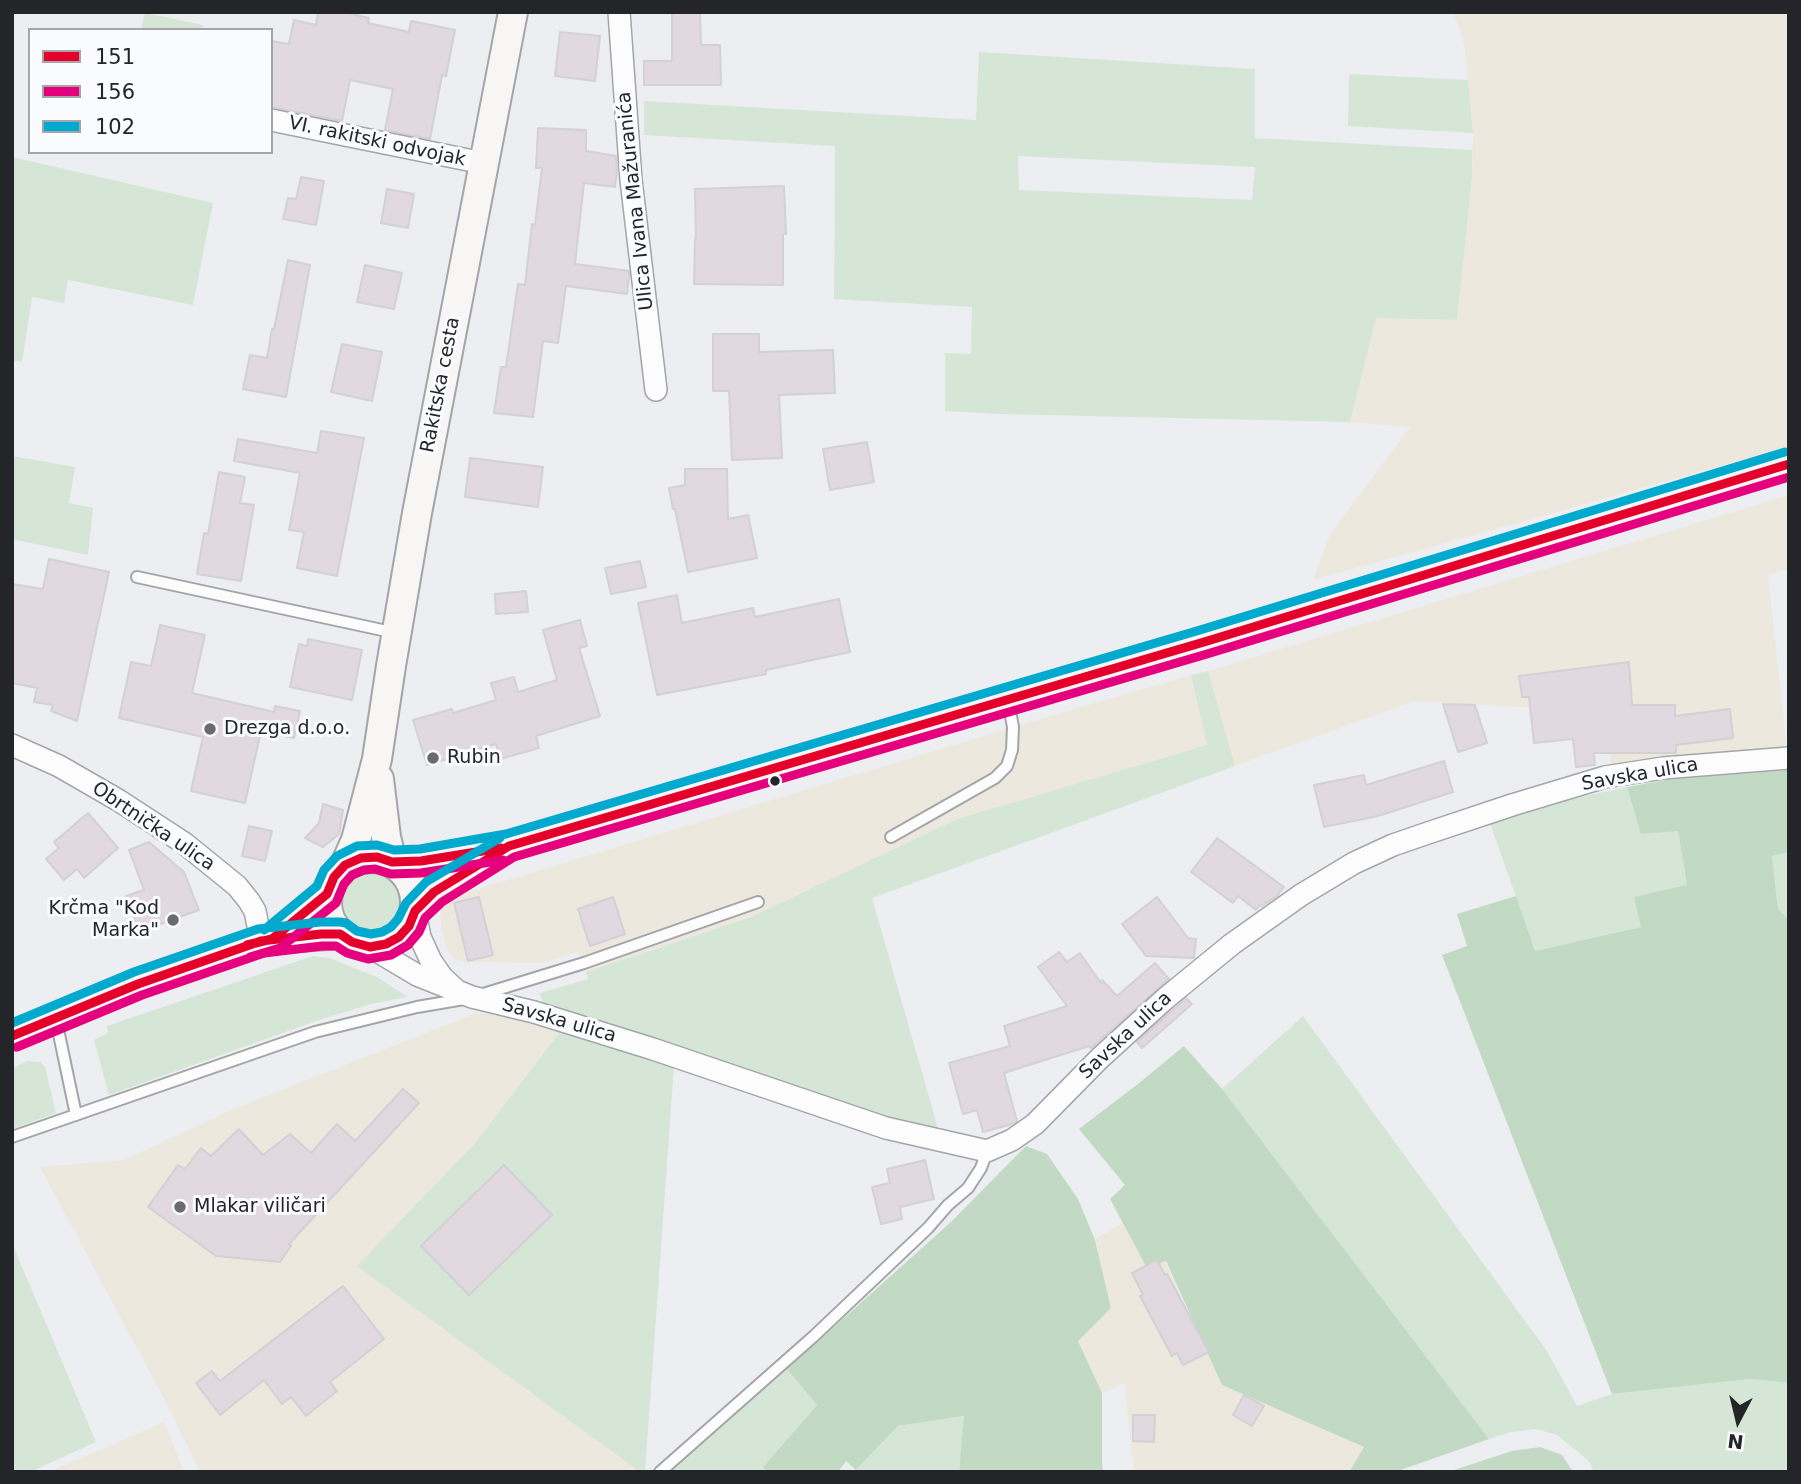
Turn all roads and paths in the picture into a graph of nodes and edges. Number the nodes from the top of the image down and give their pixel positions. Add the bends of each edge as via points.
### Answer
1 (513, 12) edge
2 (619, 12) edge
3 (273, 120) edge
4 (484, 163) junction
5 (656, 390) dead end
6 (1789, 464) edge
7 (137, 577) dead end
8 (396, 633) junction
9 (1008, 700) junction
10 (12, 745) edge
11 (1789, 758) edge
12 (377, 759) junction
13 (891, 837) dead end
14 (509, 846) junction
15 (392, 862) junction
16 (345, 865) junction
17 (327, 894) junction
18 (758, 902) dead end
19 (415, 911) junction
20 (340, 934) junction
21 (267, 940) junction
22 (370, 947) junction
23 (464, 994) junction
24 (55, 1017) junction
25 (12, 1036) edge
26 (76, 1115) junction
27 (12, 1137) edge
28 (986, 1151) junction
29 (660, 1472) edge

1 - 4 main road, Rakitska cesta
2 - 5 street, Ulica Ivana Mažuranića via 631,180
3 - 4 street, VI. rakitski odvojak
4 - 8 main road, Rakitska cesta
6 - 9 main road
7 - 8 lane
8 - 12 main road, Rakitska cesta
9 - 13 lane via 1013,727 1007,766 995,778
9 - 14 main road
10 - 21 street, Obrtnička ulica via 82,779 184,843 237,886 255,911
11 - 28 street, Savska ulica via 1605,777 1425,834 1354,863 1223,951 1100,1058 1035,1124
12 - 15 main road, Rakitska cesta
12 - 16 main road, Rakitska cesta
14 - 15 main road
14 - 19 main road via 434,892
15 - 16 main road via 361,858
15 - 19 main road via 414,886
16 - 17 main road
17 - 20 main road via 327,909
17 - 21 main road
18 - 23 lane via 584,963
19 - 22 main road via 399,937
19 - 23 street via 431,961 442,977
20 - 21 main road
20 - 22 main road
21 - 24 main road
22 - 23 street, Savska ulica via 417,975
23 - 26 lane via 315,1032
23 - 28 street, Savska ulica via 653,1049 886,1128
24 - 25 main road
24 - 26 lane
26 - 27 lane
28 - 29 lane via 968,1188 929,1228

